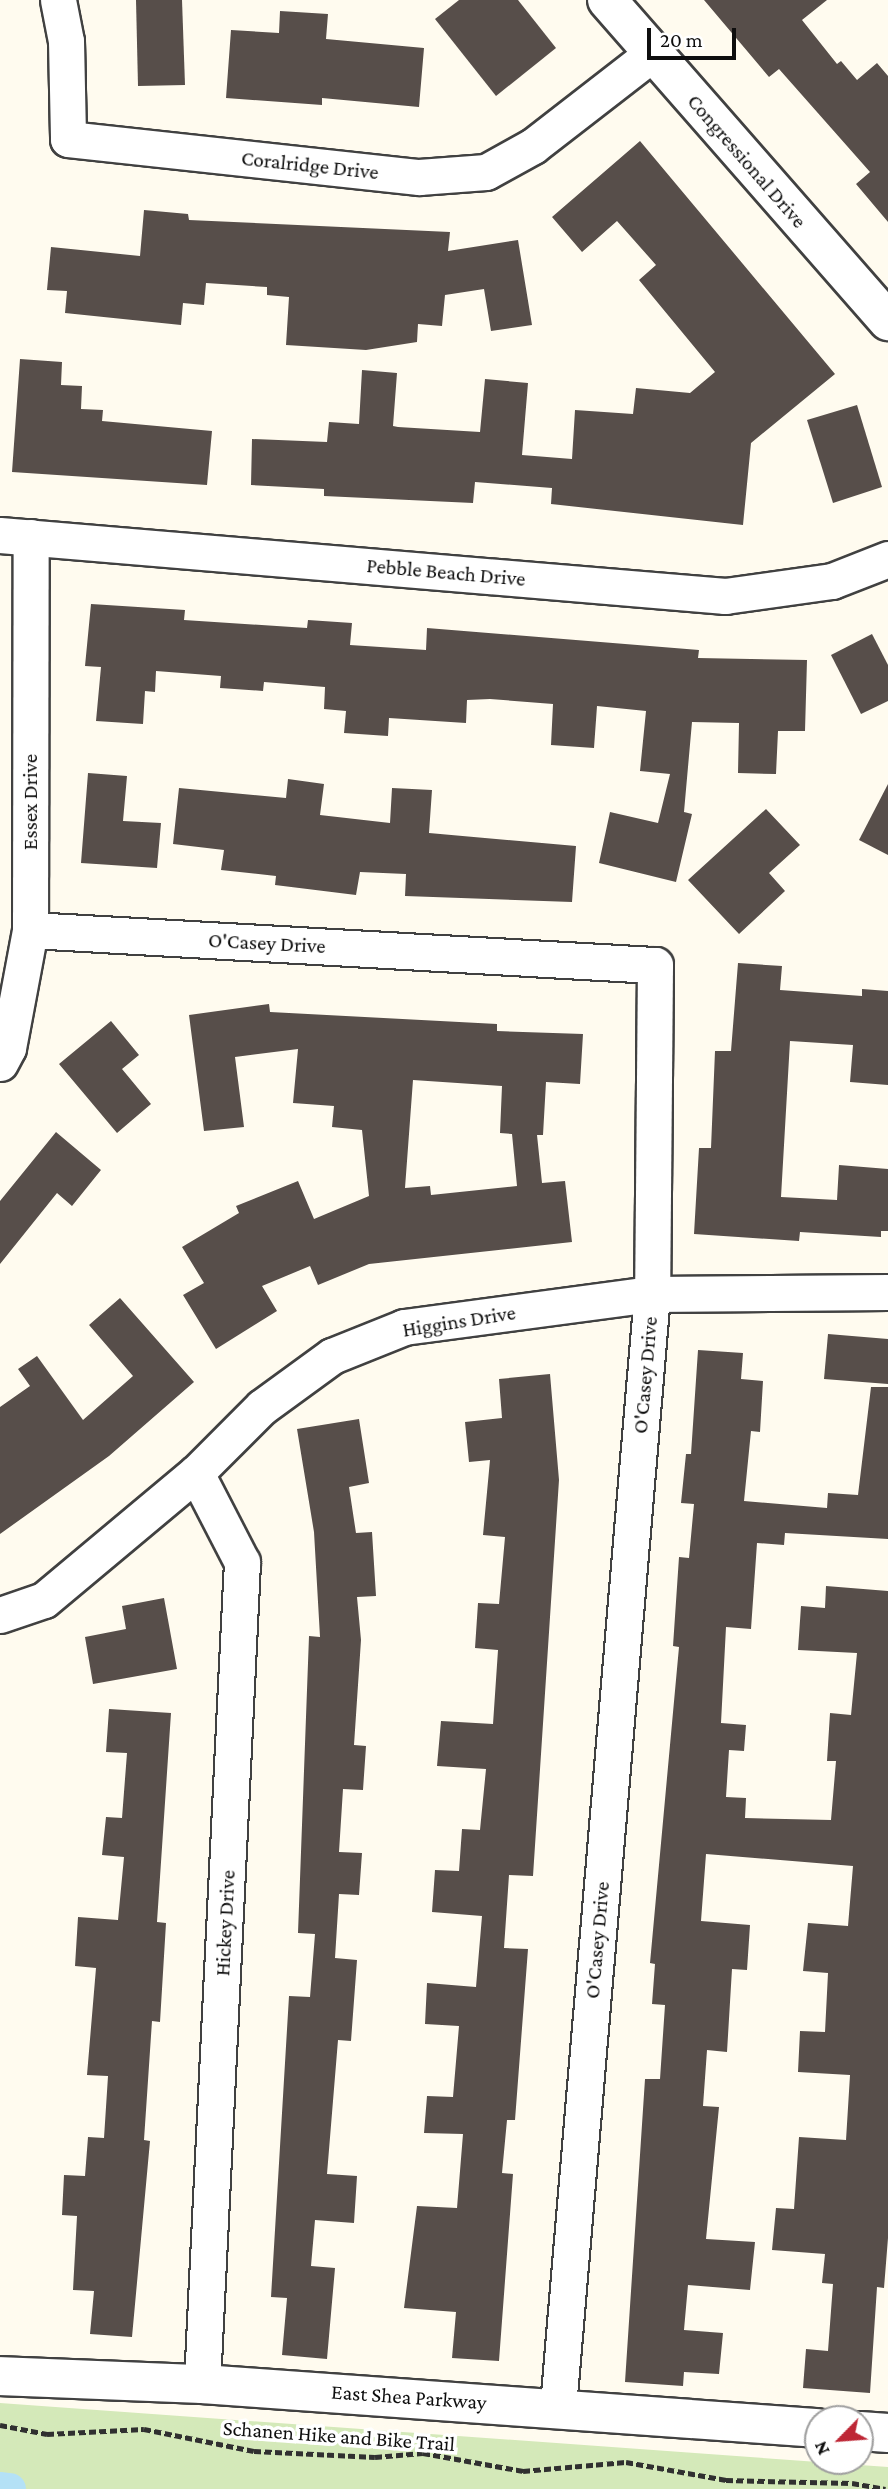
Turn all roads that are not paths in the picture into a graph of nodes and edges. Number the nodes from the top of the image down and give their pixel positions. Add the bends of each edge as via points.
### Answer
1 (58, 0) edge
2 (607, 0) edge
3 (653, 53) junction
4 (888, 321) edge
5 (16, 536) edge
6 (888, 559) edge
7 (30, 930) junction
8 (0, 1063) edge
9 (888, 1292) edge
10 (652, 1294) junction
11 (196, 1473) junction
12 (0, 1615) edge
13 (0, 2376) edge
14 (202, 2384) junction
15 (558, 2407) junction
16 (804, 2427) edge

1 - 3 street, Coralridge Drive via 66,41 68,139 419,177 486,172 533,146
2 - 3 street, Congressional Drive
3 - 4 street, Congressional Drive
5 - 6 street, Pebble Beach Drive via 725,596 832,581
5 - 7 street, Essex Drive
7 - 8 street, Essex Drive via 8,1048
7 - 10 street, O'Casey Drive via 655,965
9 - 10 street, Higgins Drive
10 - 11 street, Higgins Drive via 404,1327 331,1356 262,1407
10 - 15 street, O'Casey Drive
11 - 12 street, Higgins Drive via 44,1600
11 - 14 street, Hickey Drive via 242,1562
13 - 14 street, East Shea Parkway
14 - 15 street, East Shea Parkway
15 - 16 street, East Shea Parkway

